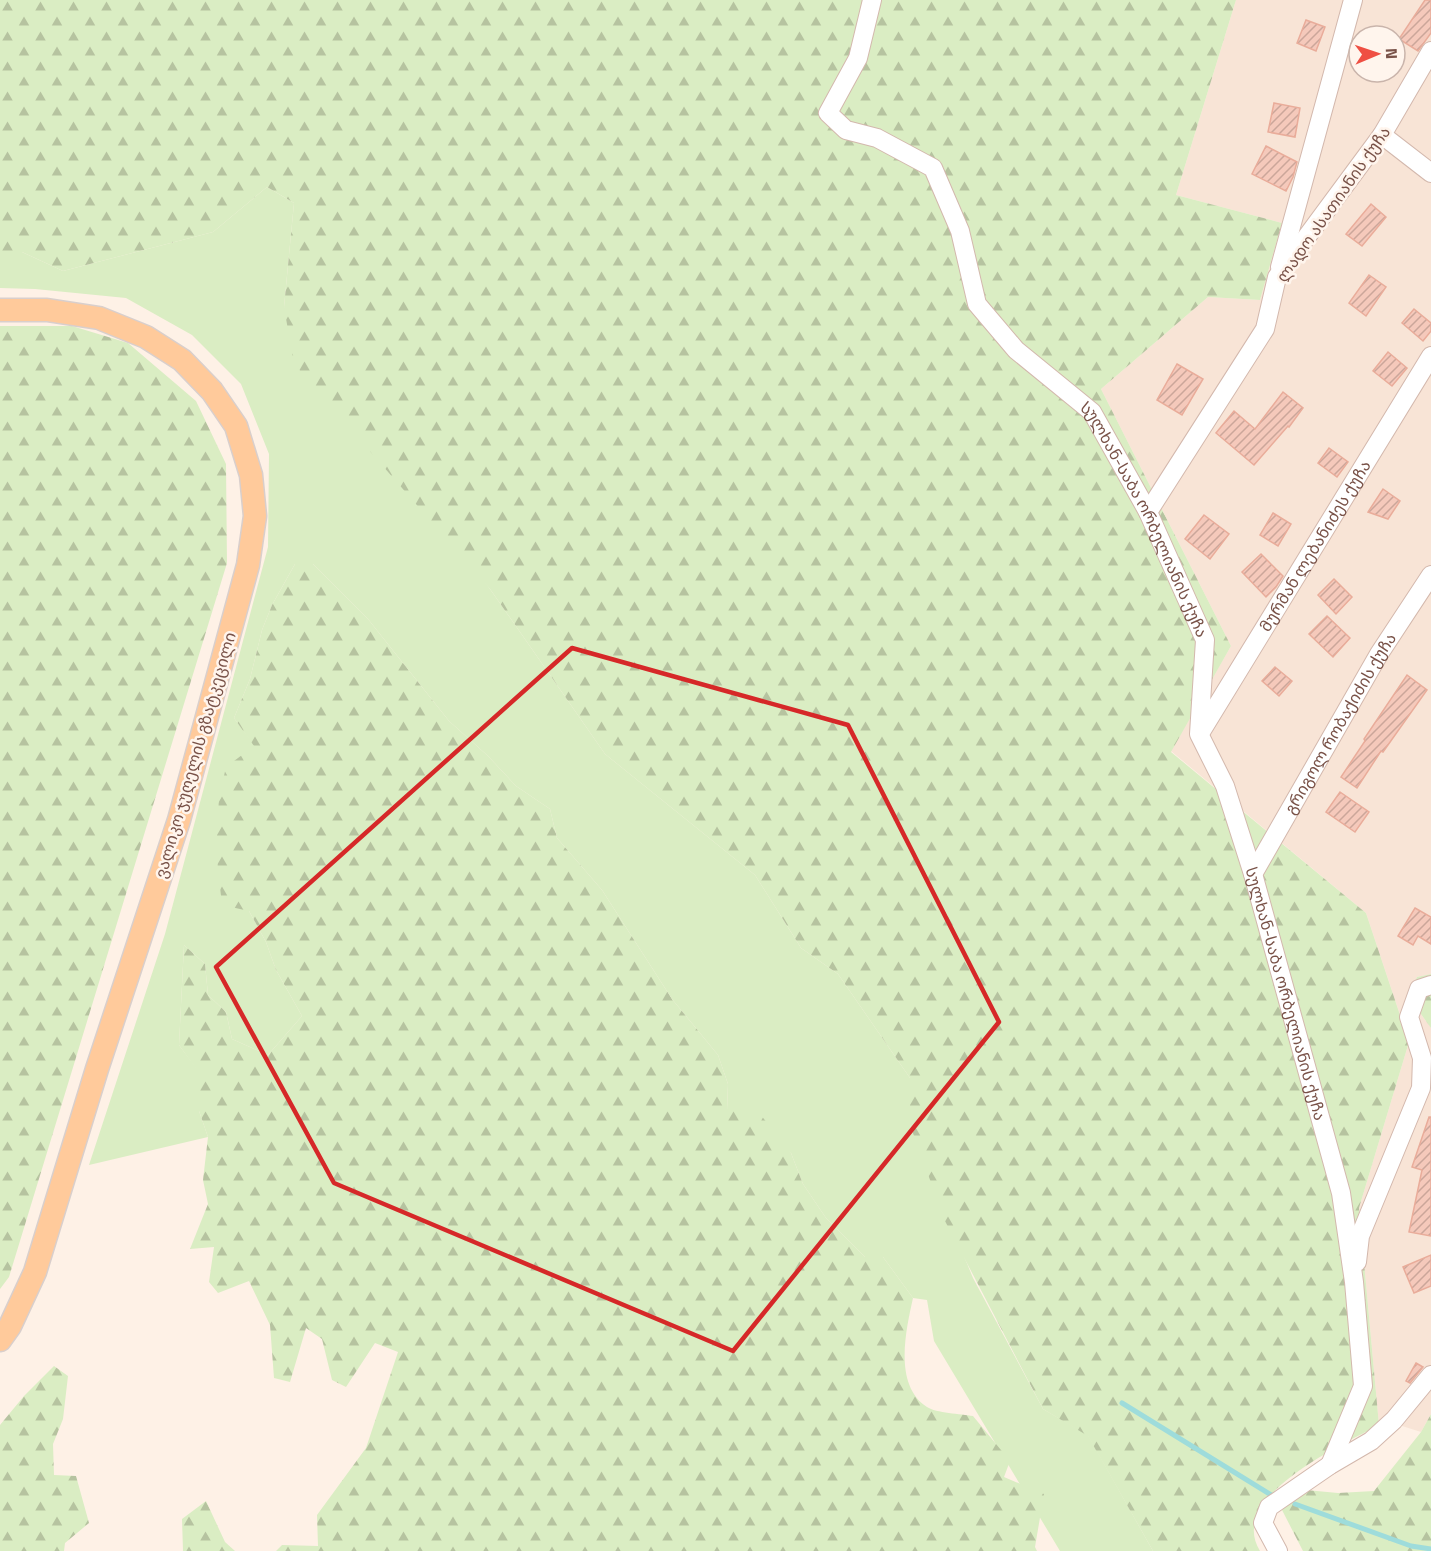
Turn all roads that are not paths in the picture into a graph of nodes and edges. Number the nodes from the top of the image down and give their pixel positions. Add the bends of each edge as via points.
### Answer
1 (872, 0) edge
2 (1353, 0) edge
3 (1431, 51) edge
4 (1382, 135) junction
5 (1431, 172) edge
6 (1277, 277) junction
7 (0, 310) edge
8 (1431, 356) edge
9 (1148, 512) junction
10 (1431, 574) edge
11 (1199, 734) junction
12 (1253, 874) junction
13 (1431, 985) edge
14 (1354, 1282) junction
15 (0, 1340) edge
16 (1431, 1375) edge
17 (1330, 1465) junction
18 (1278, 1551) edge

1 - 9 street, სულხან-საბა ორბელიანის ქუჩა via 858,58 828,113 846,130 877,138 933,168 960,231 977,304 1016,350 1092,412
2 - 6 street
3 - 4 street, ლადო ასათიანის ქუჩა
4 - 5 street
4 - 6 street, ლადო ასათიანის ქუჩა
6 - 9 street, ლადო ასათიანის ქუჩა via 1265,329
7 - 15 main road, ვალიკო ჯუღელის გზატკეცილი via 47,310 99,318 146,337 182,360 212,391 236,426 251,475 255,516 248,565 179,820 35,1272
8 - 11 street, მურმან ლებანიძეს ქუჩა
9 - 11 street, სულხან-საბა ორბელიანის ქუჩა via 1205,640
10 - 12 street, გრიგოლ რობაქიძის ქუჩა via 1378,654
11 - 12 street, სულხან-საბა ორბელიანის ქუჩა via 1225,786
12 - 14 street, სულხან-საბა ორბელიანის ქუჩა via 1341,1193
13 - 14 street via 1419,989 1409,1017 1422,1058 1420,1088 1360,1236
14 - 17 street, სულხან-საბა ორბელიანის ქუჩა via 1363,1386
16 - 17 street via 1371,1441
17 - 18 street via 1269,1507 1263,1523

